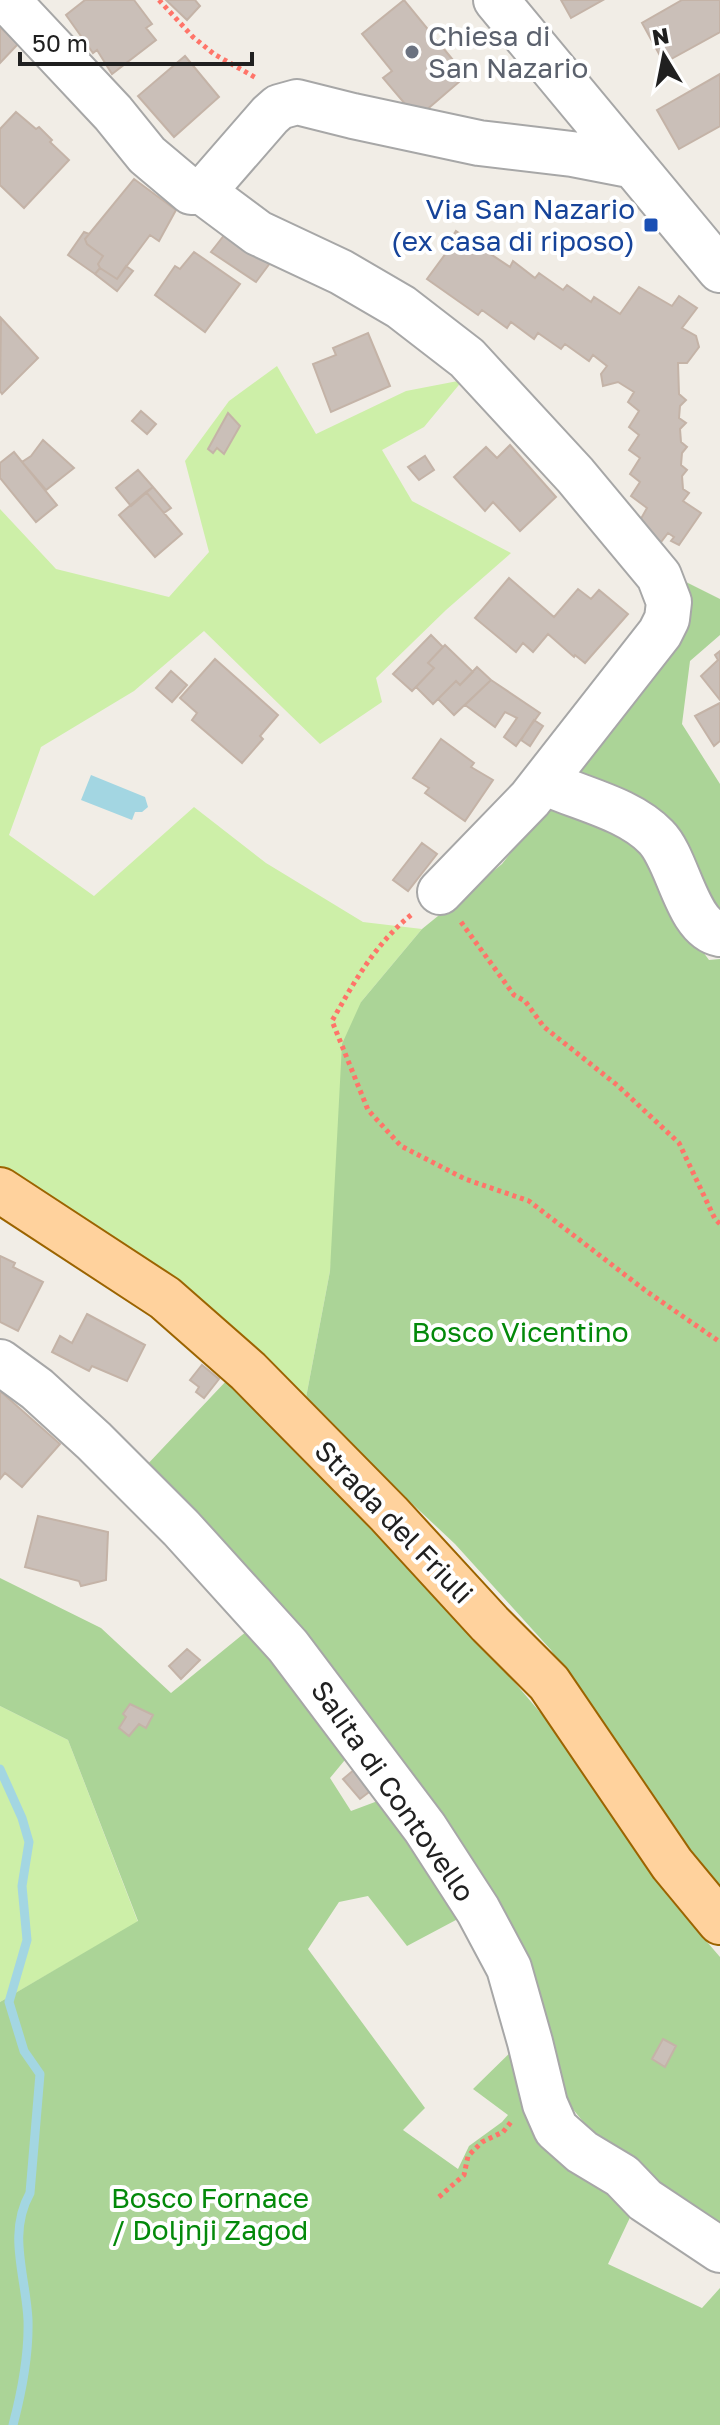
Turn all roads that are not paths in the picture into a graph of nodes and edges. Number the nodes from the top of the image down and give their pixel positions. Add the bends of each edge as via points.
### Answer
1 (7, 0) edge
2 (496, 0) edge
3 (634, 166) junction
4 (203, 192) junction
5 (713, 253) edge
6 (544, 782) junction
7 (440, 892) road end
8 (720, 934) edge
9 (0, 1190) edge
10 (0, 1362) edge
11 (720, 1922) edge
12 (720, 2250) edge

1 - 4 street via 147,155 191,192
2 - 3 street
3 - 4 street via 479,143 297,102 270,115
3 - 5 street
4 - 6 street via 258,233 401,307 467,358 659,576 669,602 660,633
6 - 7 street
6 - 8 street via 633,820 656,837 693,911
9 - 11 main road, Strada del Friuli via 165,1298 248,1371 378,1503 549,1683 672,1864
10 - 12 street, Salita di Contovello via 94,1441 181,1528 288,1646 425,1828 509,1968 556,2129 622,2176 645,2200

